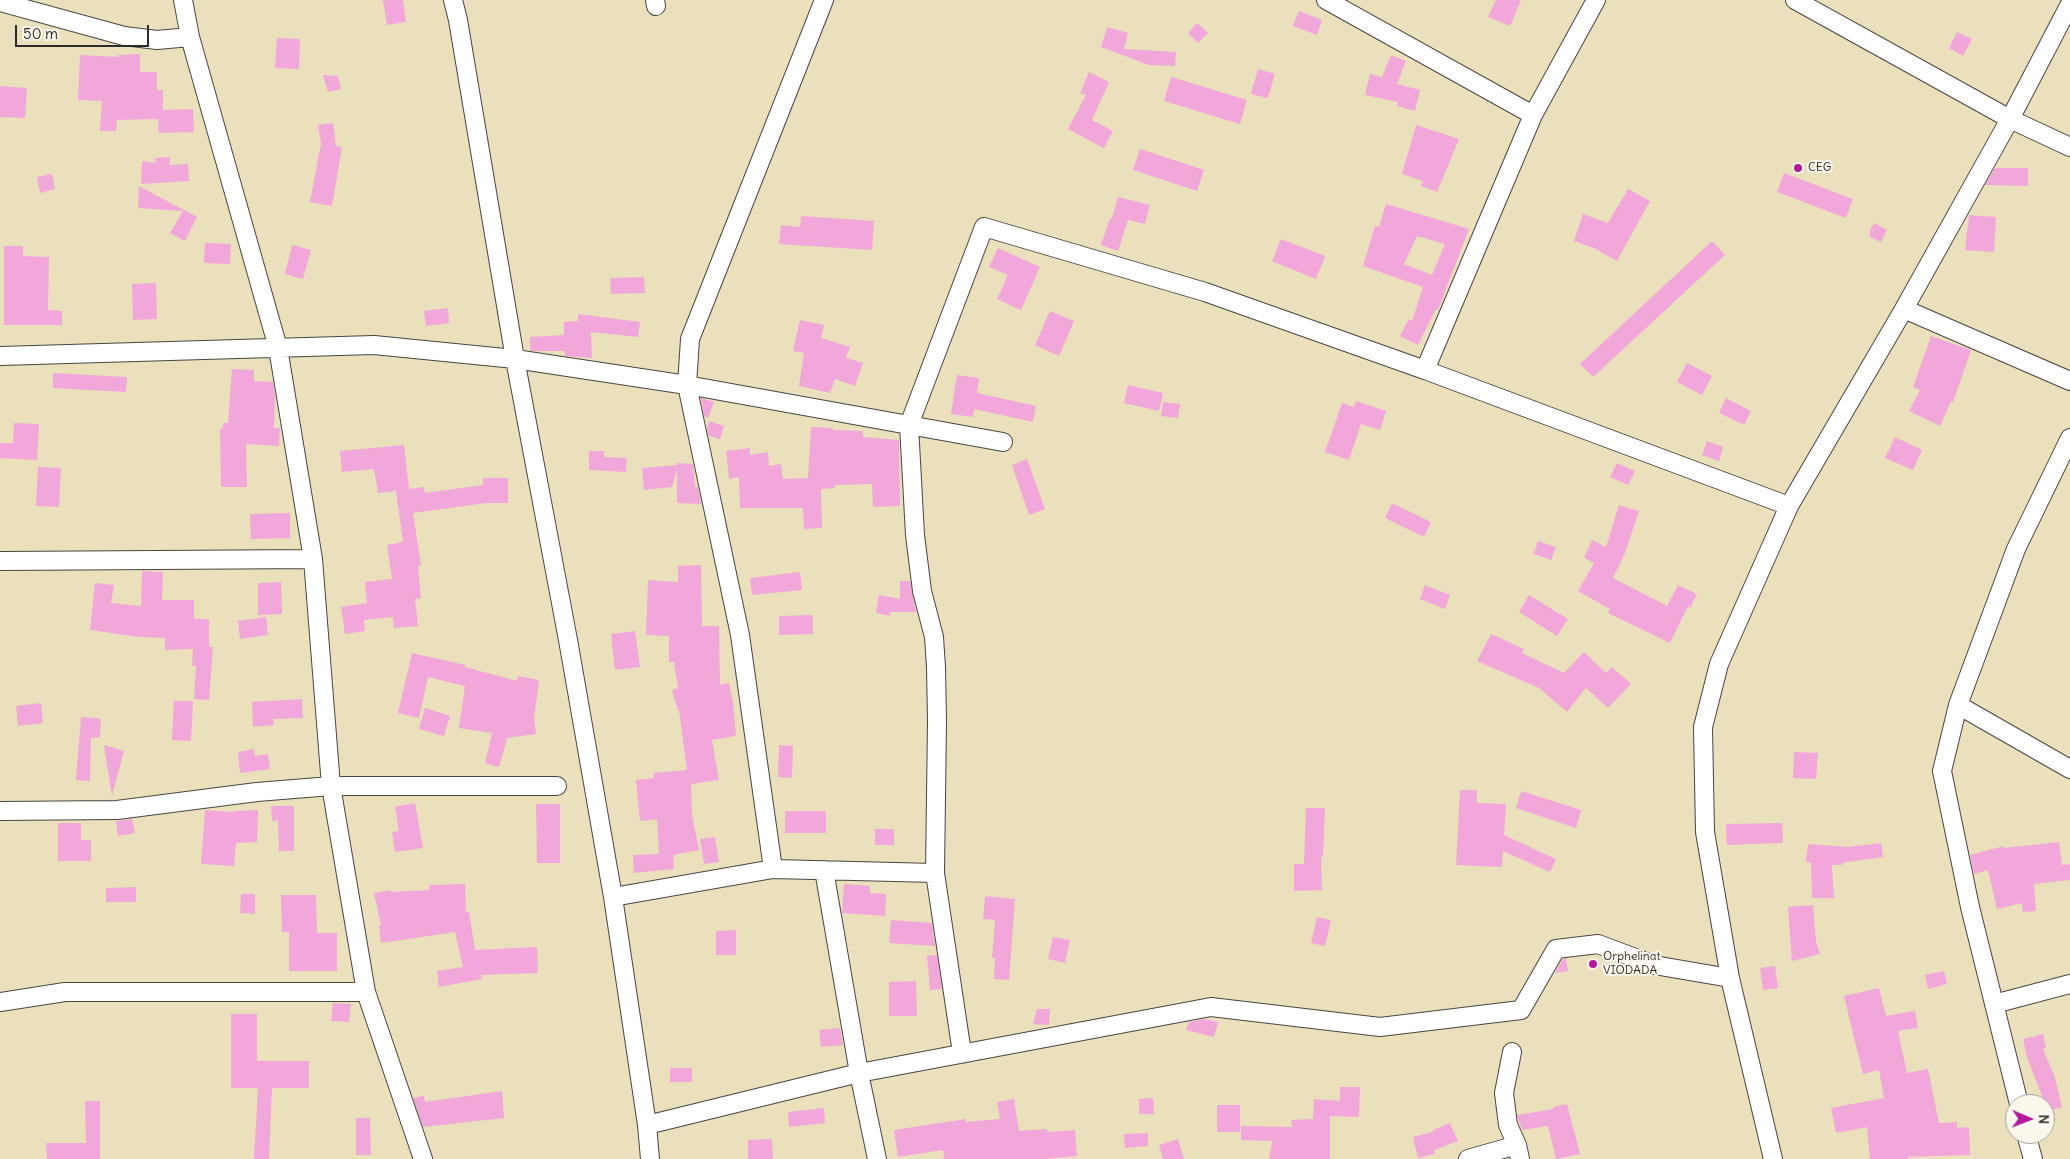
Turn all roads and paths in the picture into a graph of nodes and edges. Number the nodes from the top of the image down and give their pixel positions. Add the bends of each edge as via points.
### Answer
1 (183, 0) edge
2 (452, 0) edge
3 (824, 0) edge
4 (1326, 0) edge
5 (1596, 0) edge
6 (1795, 0) edge
7 (0, 2) edge
8 (2070, 4) edge
9 (190, 37) junction
10 (1533, 115) junction
11 (2010, 119) junction
12 (2070, 147) edge
13 (1904, 309) junction
14 (278, 348) junction
15 (0, 356) edge
16 (515, 359) junction
17 (1425, 370) junction
18 (2070, 381) edge
19 (687, 385) junction
20 (909, 425) junction
21 (2070, 438) edge
22 (1003, 442) dead end
23 (1789, 506) junction
24 (312, 560) junction
25 (0, 561) edge
26 (1958, 705) junction
27 (2070, 769) edge
28 (331, 786) junction
29 (557, 786) dead end
30 (0, 811) edge
31 (773, 869) junction
32 (824, 870) junction
33 (935, 873) junction
34 (613, 897) junction
35 (1730, 978) junction
36 (2070, 984) edge
37 (366, 992) junction
38 (0, 1002) edge
39 (1994, 1004) junction
40 (1512, 1052) dead end
41 (962, 1053) junction
42 (859, 1073) junction
43 (2016, 1094) edge
44 (647, 1125) junction
45 (2029, 1144) edge
46 (1519, 1152) edge
47 (423, 1159) edge
48 (650, 1159) edge
49 (877, 1159) edge
50 (1468, 1159) edge
51 (1773, 1159) edge
52 (2033, 1159) edge

1 - 9 street
2 - 16 street
3 - 19 street via 690,339
4 - 10 street
5 - 10 street
6 - 11 street
7 - 9 street via 124,36 157,40
8 - 11 street
9 - 14 street
10 - 17 street
11 - 12 street
11 - 13 street
13 - 18 street
13 - 23 street
14 - 15 street
14 - 16 street via 374,345
14 - 24 street
16 - 19 street
16 - 34 street
17 - 20 street via 1205,292 984,227
17 - 23 street
19 - 20 street
19 - 31 street via 740,635
20 - 22 street
20 - 33 street via 915,535 922,592 934,638 936,667
21 - 26 street via 2016,549
23 - 35 street via 1719,664 1703,727 1706,832
24 - 25 street
24 - 28 street
26 - 27 street
26 - 39 street via 1942,771
28 - 29 street
28 - 30 street via 117,810
28 - 37 street
31 - 32 street
31 - 34 street
32 - 33 street
32 - 42 street
33 - 41 street
34 - 44 street
35 - 41 street via 1654,965 1598,944 1556,949 1521,1010 1380,1027 1211,1007
35 - 51 street
36 - 39 street
37 - 38 street via 65,992
37 - 47 street
39 - 43 street
40 - 46 street via 1504,1093 1508,1124
41 - 42 street
42 - 44 street
42 - 49 street
44 - 48 street
45 - 52 street
46 - 50 street

